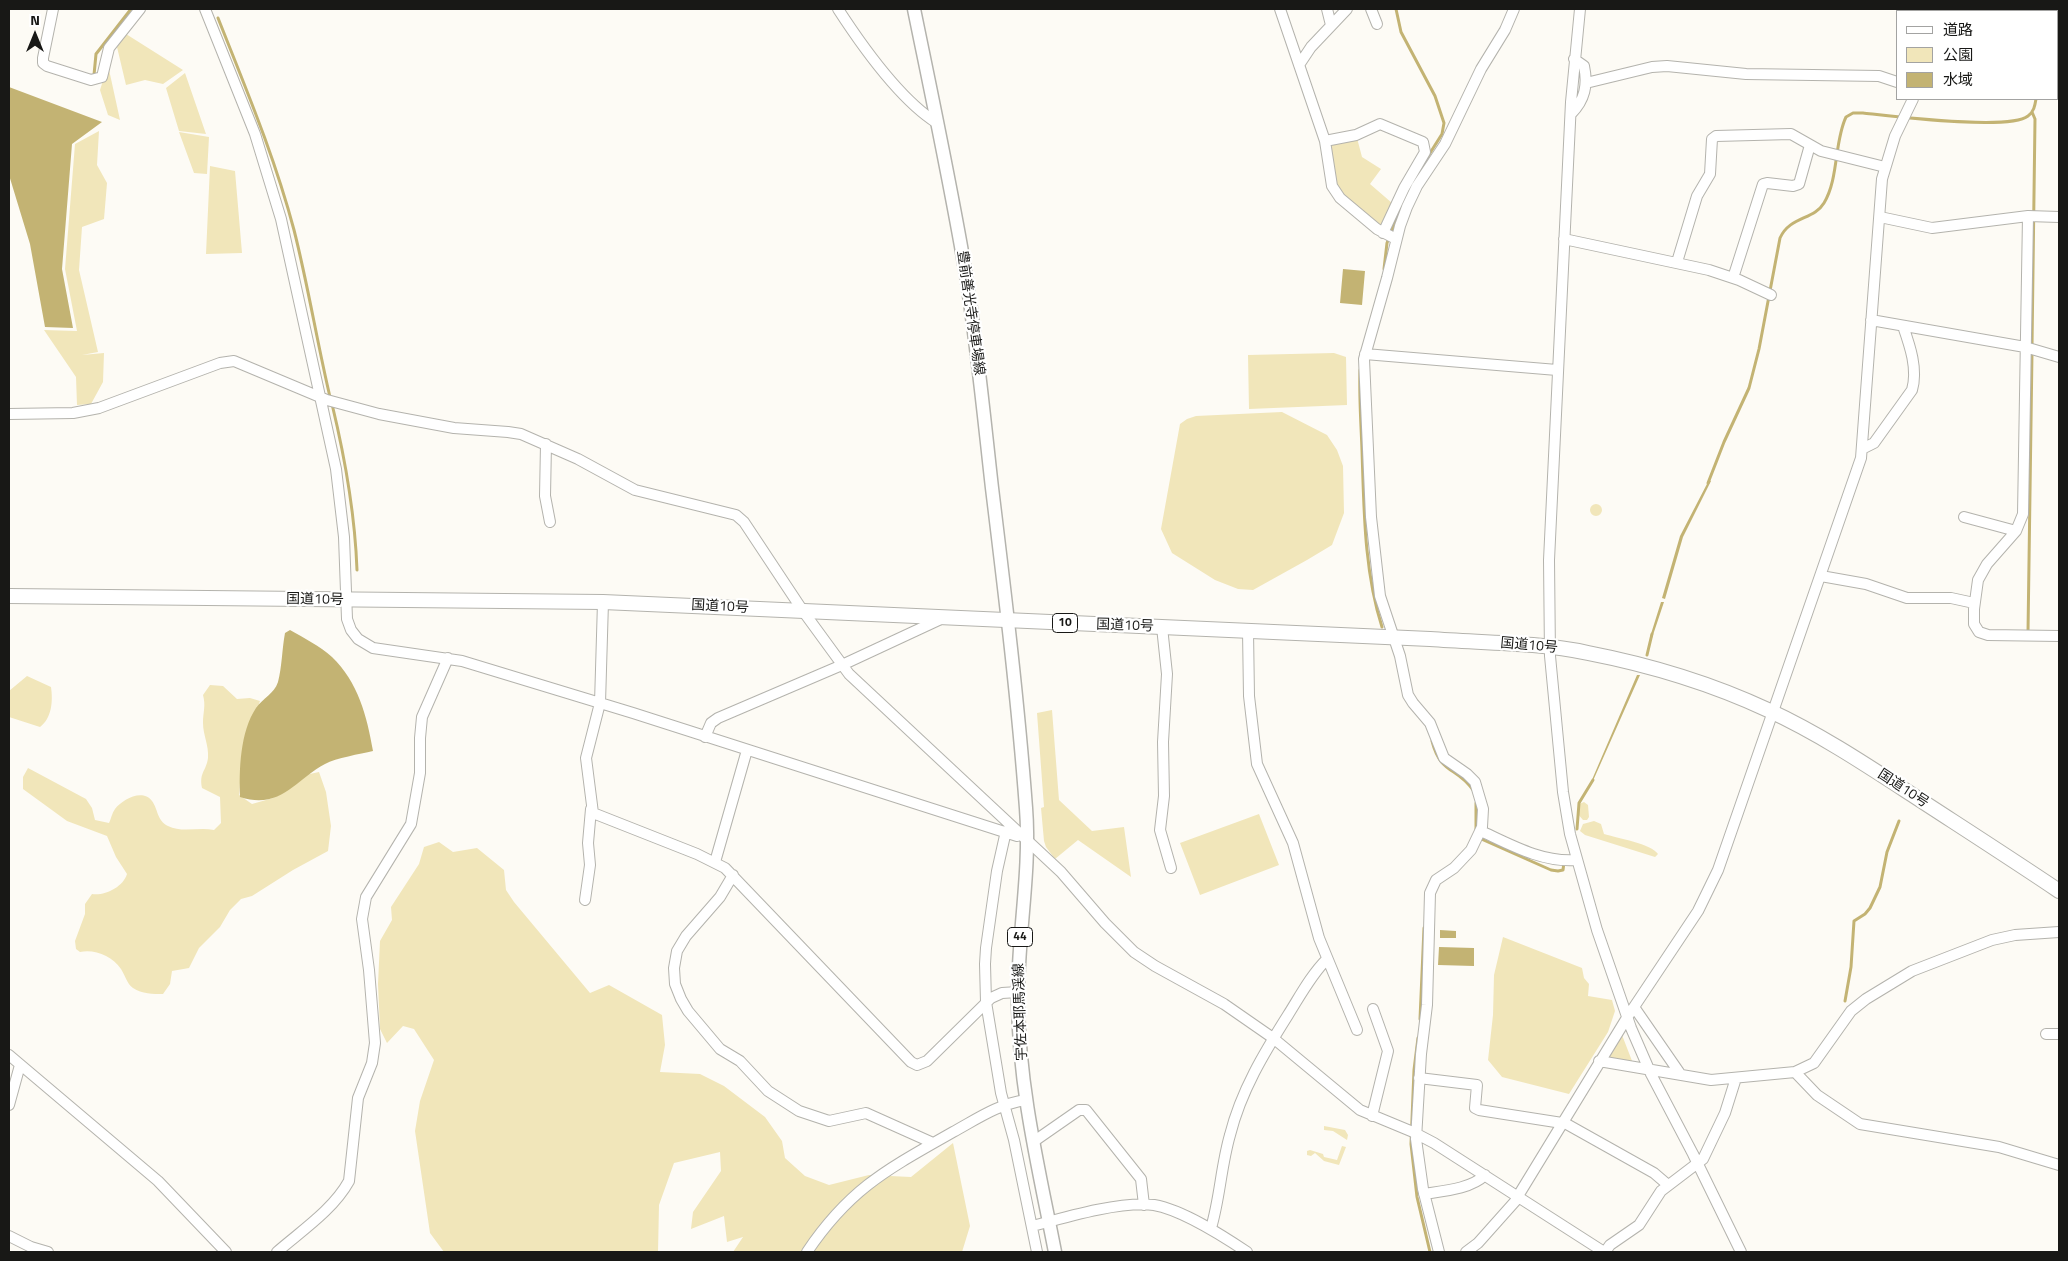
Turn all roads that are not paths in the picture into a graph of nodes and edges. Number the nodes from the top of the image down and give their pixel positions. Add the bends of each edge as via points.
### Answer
1 (53, 9) edge
2 (140, 9) edge
3 (205, 9) edge
4 (838, 9) edge
5 (914, 9) edge
6 (1280, 9) edge
7 (1327, 9) edge
8 (1347, 9) edge
9 (1371, 9) edge
10 (1514, 9) edge
11 (1580, 9) edge
12 (1376, 24) dead end
13 (1331, 25) junction
14 (1574, 59) junction
15 (1299, 65) junction
16 (1896, 82) edge
17 (1586, 83) junction
18 (1913, 100) edge
19 (1571, 114) junction
20 (937, 123) junction
21 (1325, 141) junction
22 (1810, 145) junction
23 (1885, 167) junction
24 (2028, 216) junction
25 (1880, 217) junction
26 (2059, 217) edge
27 (1383, 232) junction
28 (1564, 239) junction
29 (1396, 240) junction
30 (1677, 262) junction
31 (1733, 278) junction
32 (1771, 295) dead end
33 (1871, 320) junction
34 (1903, 326) junction
35 (2025, 347) junction
36 (1365, 354) junction
37 (2059, 357) edge
38 (1557, 370) junction
39 (327, 399) junction
40 (9, 414) edge
41 (546, 444) junction
42 (1862, 449) junction
43 (1964, 517) dead end
44 (550, 522) dead end
45 (2016, 531) junction
46 (1821, 576) junction
47 (9, 596) edge
48 (346, 601) junction
49 (603, 602) junction
50 (1974, 603) junction
51 (803, 611) junction
52 (944, 618) junction
53 (1008, 620) junction
54 (1162, 627) junction
55 (1248, 631) junction
56 (2059, 636) edge
57 (1394, 638) junction
58 (1549, 647) junction
59 (448, 658) junction
60 (842, 665) junction
61 (600, 703) junction
62 (1773, 712) junction
63 (705, 737) junction
64 (747, 750) junction
65 (591, 809) junction
66 (1481, 831) junction
67 (1006, 832) junction
68 (1027, 841) junction
69 (1577, 860) junction
70 (715, 862) junction
71 (1171, 868) dead end
72 (733, 875) junction
73 (2059, 891) edge
74 (585, 900) dead end
75 (2059, 932) edge
76 (1327, 959) junction
77 (1018, 992) junction
78 (986, 1002) junction
79 (1634, 1007) junction
80 (1374, 1010) dead end
81 (1627, 1018) junction
82 (1357, 1030) dead end
83 (2046, 1034) dead end
84 (2059, 1034) edge
85 (1273, 1038) junction
86 (9, 1055) edge
87 (1600, 1061) junction
88 (20, 1065) junction
89 (1649, 1069) junction
90 (1795, 1072) junction
91 (1681, 1075) junction
92 (1419, 1078) junction
93 (1736, 1078) junction
94 (1026, 1100) junction
95 (1004, 1104) junction
96 (9, 1105) edge
97 (1372, 1116) junction
98 (1562, 1123) junction
99 (1412, 1132) junction
100 (1034, 1142) junction
101 (933, 1143) junction
102 (1698, 1164) junction
103 (2059, 1165) edge
104 (1485, 1175) junction
105 (1668, 1185) junction
106 (1424, 1194) junction
107 (1518, 1196) junction
108 (1144, 1205) junction
109 (1049, 1221) junction
110 (1032, 1226) junction
111 (1211, 1228) junction
112 (9, 1236) edge
113 (48, 1252) edge
114 (226, 1252) edge
115 (277, 1252) edge
116 (807, 1252) edge
117 (1037, 1252) edge
118 (1055, 1252) edge
119 (1247, 1252) edge
120 (1439, 1252) edge
121 (1466, 1252) edge
122 (1605, 1252) edge
123 (1741, 1252) edge

1 - 2 street via 43,63 91,80 102,77 109,48
3 - 39 street via 255,134
4 - 20 street via 882,70 914,106
5 - 20 main road, 豊前善光寺停車場線
6 - 15 street
7 - 13 street
8 - 13 street
9 - 12 street
10 - 29 street via 1445,144 1412,195
11 - 14 street
13 - 15 street
14 - 17 street via 1584,66
14 - 19 street
15 - 21 street
16 - 17 street via 1879,76 1746,74 1667,66
17 - 19 street via 1582,101
18 - 23 street via 1895,136
19 - 28 street
20 - 53 main road, 豊前善光寺停車場線 via 967,280
21 - 27 street via 1335,192
21 - 27 street via 1356,135 1380,124 1423,142 1425,152
22 - 23 street
22 - 30 street via 1795,135 1787,134 1714,137 1711,170 1697,196
22 - 31 street via 1799,184 1763,184
23 - 25 street
24 - 25 street via 1932,228
24 - 26 street
24 - 35 street
25 - 33 street
27 - 29 street
28 - 30 street
28 - 38 street
29 - 36 street
30 - 31 street
31 - 32 street
33 - 34 street
33 - 42 street
34 - 35 street
34 - 42 street via 1913,361 1912,390 1874,443
35 - 37 street
35 - 45 street via 2024,507 2022,521
36 - 38 street
36 - 57 street via 1376,574
38 - 58 street via 1549,560
39 - 40 street via 234,361 220,363 99,408 73,413
39 - 41 street via 402,419 454,428 508,432
39 - 48 street via 340,496
41 - 44 street via 545,496
41 - 51 street via 635,490 736,515
42 - 46 street via 1853,486
43 - 45 street
45 - 50 street via 1983,569
46 - 50 street via 1866,584 1908,598 1951,598
46 - 62 street
47 - 48 highway, 国道10号 / 10
48 - 49 highway, 国道10号 / 10
48 - 59 street via 351,630 367,646
49 - 51 highway, 国道10号 / 10
49 - 61 street
50 - 56 street via 1975,627 1983,634
51 - 52 highway, 国道10号 / 10
51 - 60 street
52 - 53 highway, 国道10号 / 10
52 - 60 street
53 - 54 highway, 国道10号 / 10
53 - 68 main road, 宇佐本耶馬渓線 / 44
54 - 55 highway, 国道10号 / 10
54 - 71 street via 1167,674 1160,830
55 - 57 highway, 国道10号 / 10
55 - 76 street via 1249,696 1257,764 1293,843
57 - 58 highway, 国道10号 / 10
57 - 66 street via 1408,695 1430,723 1444,758 1471,778 1478,788 1483,816
58 - 62 highway, 国道10号 / 10 via 1663,670
58 - 69 street via 1563,792
59 - 61 street
59 - 115 street via 422,717 420,773 411,824 363,907 375,1043 372,1063 358,1098 348,1181 333,1203
60 - 63 street via 718,718 711,723
60 - 68 street via 853,679
61 - 63 street
61 - 65 street via 586,758
62 - 73 highway, 国道10号 / 10 via 1854,757
62 - 79 street via 1709,890
63 - 64 street
64 - 67 street
64 - 70 street
65 - 70 street via 596,815
65 - 74 street via 590,864
66 - 69 street via 1552,860
66 - 92 street via 1464,859 1438,878 1431,889 1427,1005
67 - 68 street
67 - 78 street, 44 via 986,948
68 - 77 main road, 宇佐本耶馬渓線 / 44
68 - 85 street via 1061,872 1134,952 1224,1004
69 - 81 street via 1604,954
70 - 72 street
72 - 78 street via 911,1062 922,1065 928,1061
72 - 101 street via 720,897 677,951 674,981 688,1011 720,1049 740,1061 768,1092 799,1111 830,1121 866,1113
75 - 90 street via 1992,940 1912,971 1852,1011 1814,1063
76 - 82 street
76 - 85 street
77 - 78 street via 1002,993
77 - 94 main road, 宇佐本耶馬渓線 / 44
78 - 95 street, 44
79 - 81 street
79 - 91 street
80 - 97 street via 1388,1051
81 - 87 street
81 - 89 street
83 - 84 street
85 - 97 street via 1349,1103
85 - 111 street via 1234,1120
86 - 88 street
87 - 89 street
87 - 98 street
88 - 96 street
88 - 114 street via 158,1181
89 - 91 street
89 - 102 street
90 - 93 street
90 - 103 street via 1817,1095 1860,1124 1999,1147
91 - 93 street via 1711,1080
92 - 98 street via 1477,1085 1475,1108 1479,1110
92 - 99 street
93 - 102 street via 1725,1114
94 - 95 street
94 - 100 main road, 宇佐本耶馬渓線 / 44
95 - 101 street
95 - 110 street, 44
97 - 99 street
98 - 105 street via 1657,1175
98 - 107 street
99 - 104 street
99 - 106 street
100 - 108 street via 1079,1110 1086,1110 1141,1179
100 - 109 main road, 宇佐本耶馬渓線 / 44
101 - 116 street via 882,1173 851,1198
102 - 105 street
102 - 123 street
104 - 106 street via 1465,1185
104 - 107 street
105 - 122 street via 1638,1225
106 - 120 street
107 - 121 street via 1478,1244
107 - 122 street
108 - 109 street via 1110,1208
108 - 111 street via 1167,1209
109 - 110 street
109 - 118 main road, 宇佐本耶馬渓線 / 44
110 - 117 street, 44
111 - 119 street
112 - 113 street

